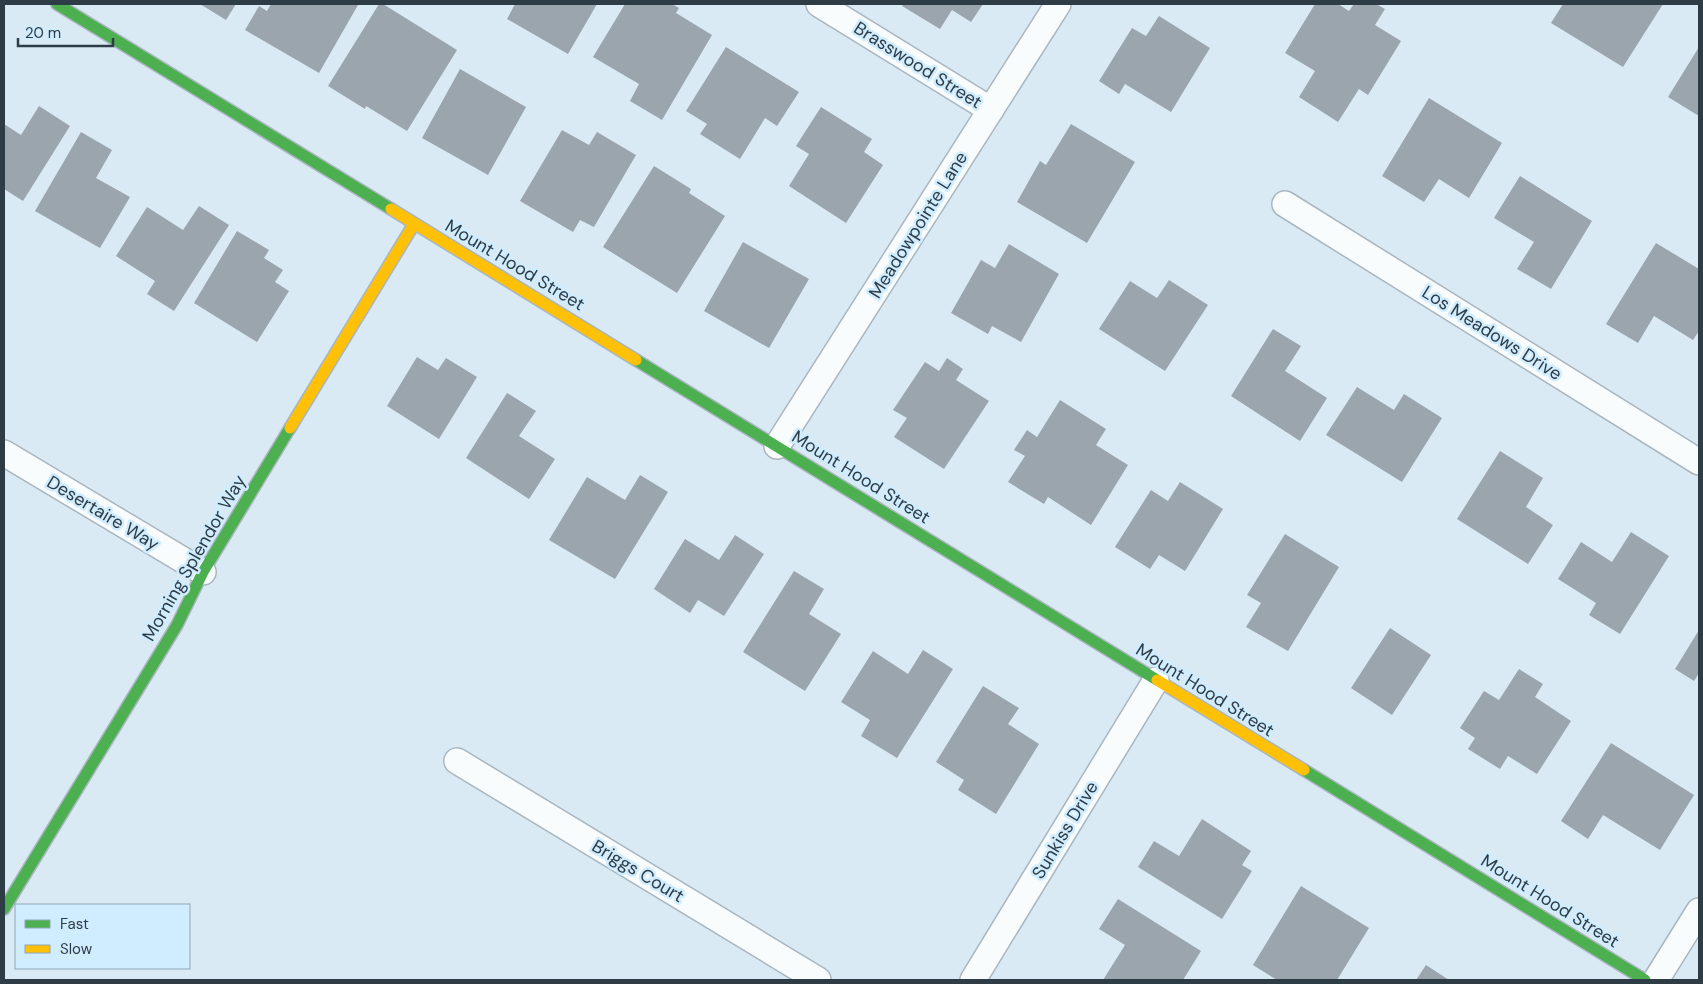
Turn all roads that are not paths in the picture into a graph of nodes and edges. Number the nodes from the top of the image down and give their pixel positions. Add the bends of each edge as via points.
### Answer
1 (57, 4) edge
2 (819, 4) edge
3 (1058, 4) edge
4 (991, 110) junction
5 (1284, 204) dead end
6 (414, 224) junction
7 (778, 446) junction
8 (4, 453) edge
9 (1699, 462) edge
10 (203, 572) junction
11 (1156, 680) junction
12 (457, 761) dead end
13 (4, 909) edge
14 (1699, 911) edge
15 (818, 980) edge
16 (973, 980) edge
17 (1645, 980) edge
18 (1656, 980) edge

1 - 6 street, Mount Hood Street
2 - 4 street, Brasswood Street
3 - 4 street, Meadowpointe Lane
4 - 7 street, Meadowpointe Lane
5 - 9 street, Los Meadows Drive
6 - 7 street, Mount Hood Street
6 - 10 street, Morning Splendor Way
7 - 11 street, Mount Hood Street
8 - 10 street, Desertaire Way
10 - 13 street, Morning Splendor Way via 177,625
11 - 16 street, Sunkiss Drive
11 - 17 street, Mount Hood Street
12 - 15 street, Briggs Court
14 - 18 street

